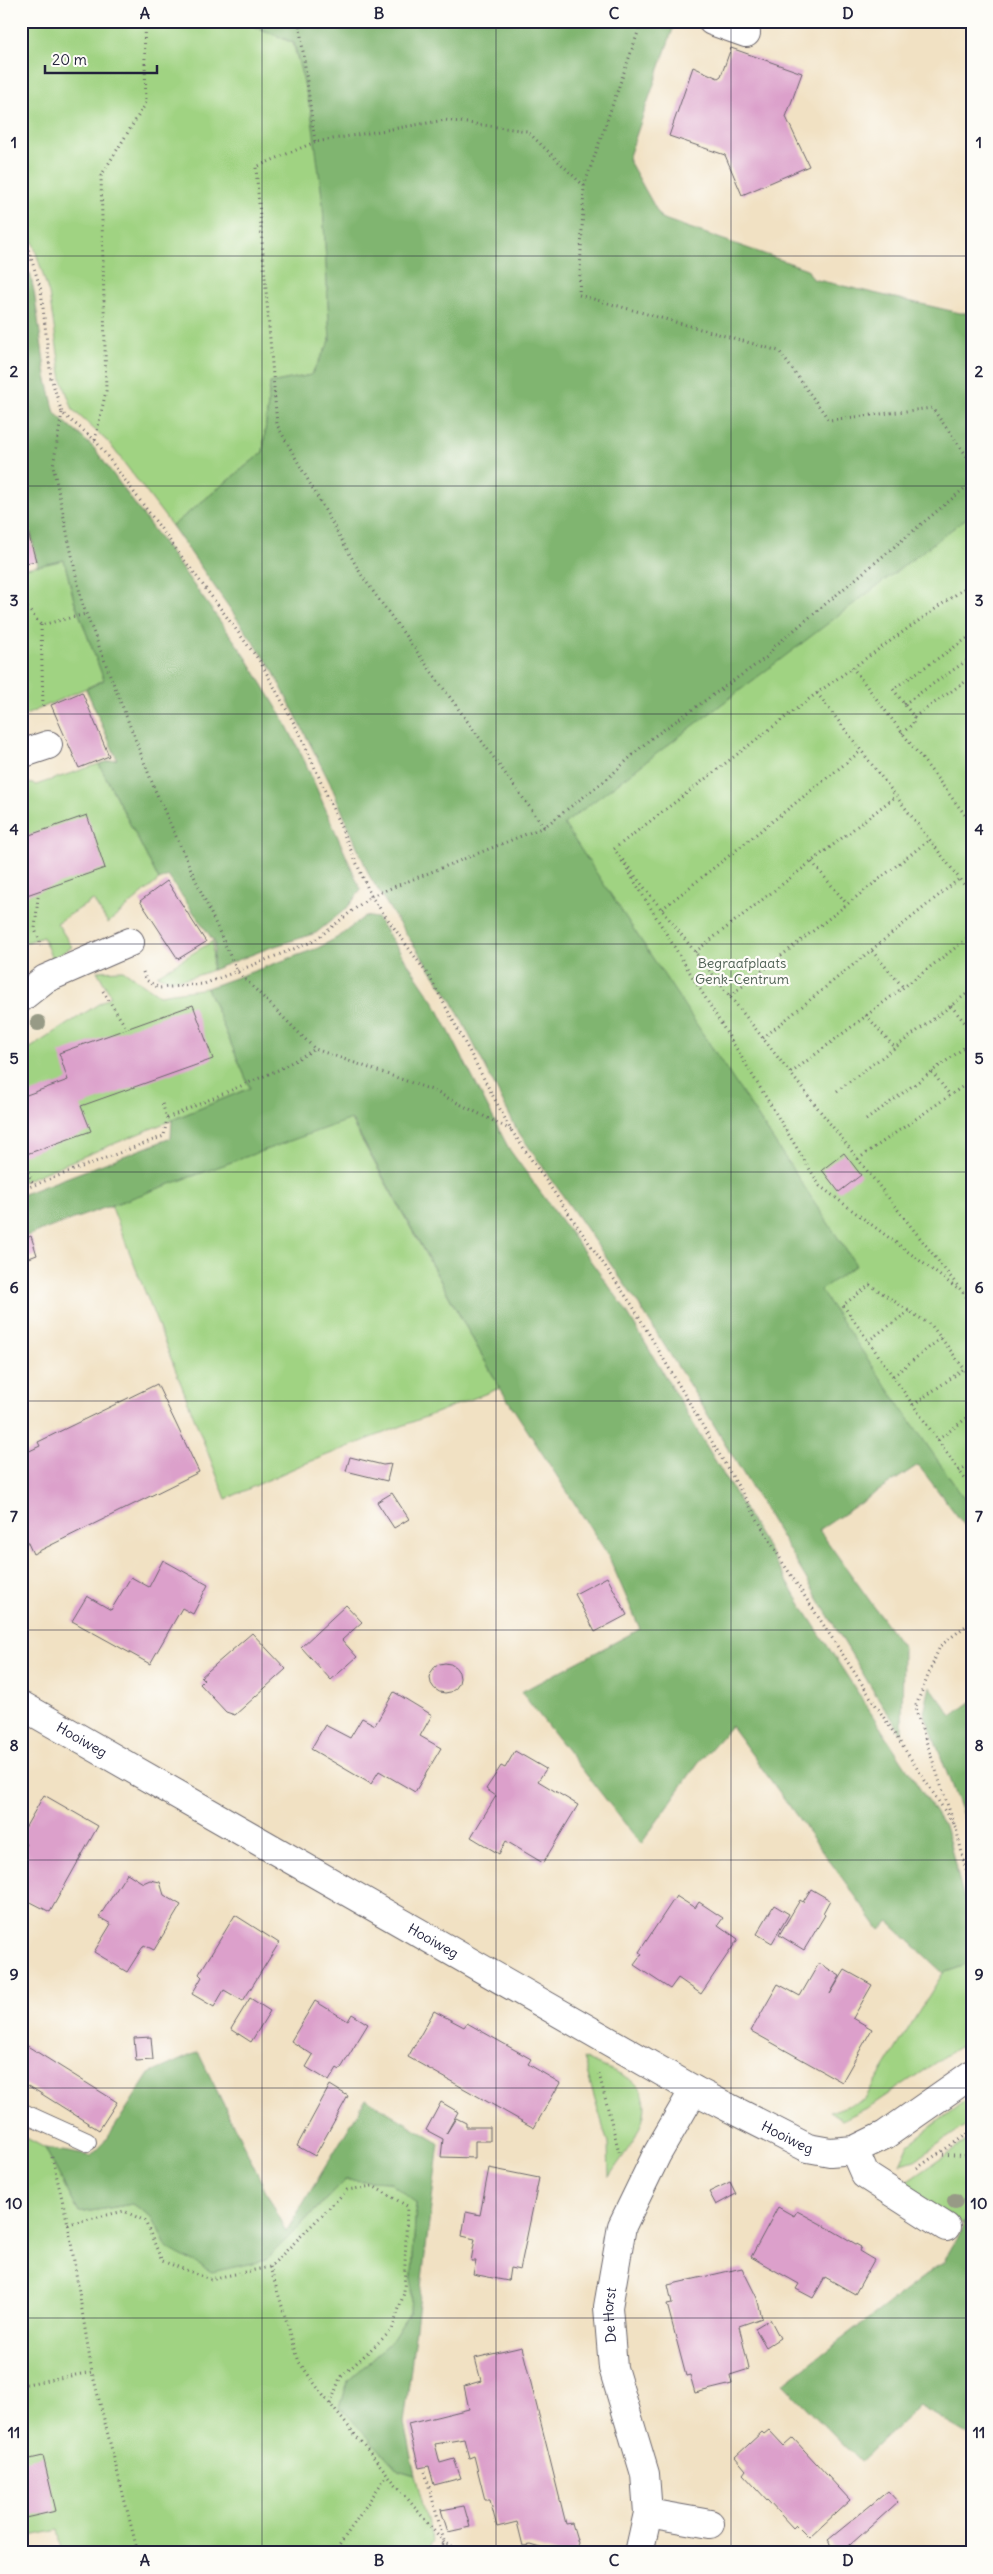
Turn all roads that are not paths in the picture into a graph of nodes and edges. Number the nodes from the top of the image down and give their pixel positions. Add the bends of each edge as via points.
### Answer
1 (712, 21) edge
2 (746, 33) dead end
3 (48, 745) dead end
4 (21, 754) edge
5 (130, 942) dead end
6 (21, 998) edge
7 (21, 1705) edge
8 (972, 2074) edge
9 (694, 2090) junction
10 (21, 2112) edge
11 (87, 2142) dead end
12 (854, 2150) junction
13 (946, 2227) dead end
14 (648, 2513) junction
15 (710, 2524) dead end
16 (639, 2553) edge

1 - 2 street
3 - 4 street
5 - 6 street via 45,980
7 - 9 street, Hooiweg
8 - 12 street, Hooiweg via 885,2135
9 - 12 street, Hooiweg via 808,2148 830,2152
9 - 14 street, De Horst via 657,2154 622,2226 608,2307 613,2368 645,2474
10 - 11 lane
12 - 13 street via 865,2175
14 - 15 street
14 - 16 street, De Horst

